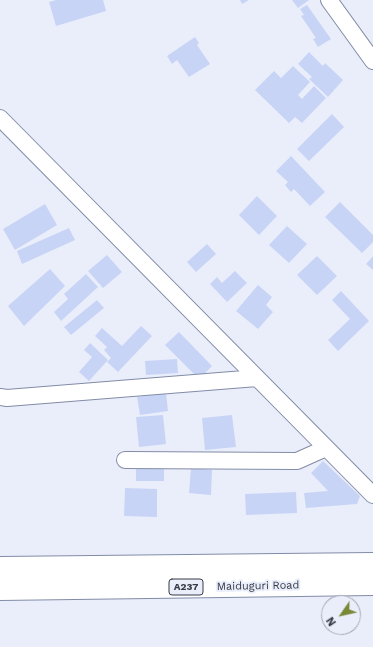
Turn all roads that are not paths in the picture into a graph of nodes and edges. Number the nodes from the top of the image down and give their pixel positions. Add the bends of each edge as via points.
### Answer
1 (329, 0) edge
2 (373, 61) edge
3 (0, 118) edge
4 (257, 378) junction
5 (0, 397) edge
6 (326, 448) junction
7 (125, 460) dead end
8 (373, 495) edge
9 (373, 564) edge
10 (0, 568) edge
11 (373, 584) edge
12 (0, 589) edge

1 - 2 street
3 - 4 street
4 - 5 street
4 - 6 street
6 - 7 street via 297,461
6 - 8 street
9 - 10 highway, Maiduguri Road / A237
11 - 12 highway, Maiduguri Road / A237

